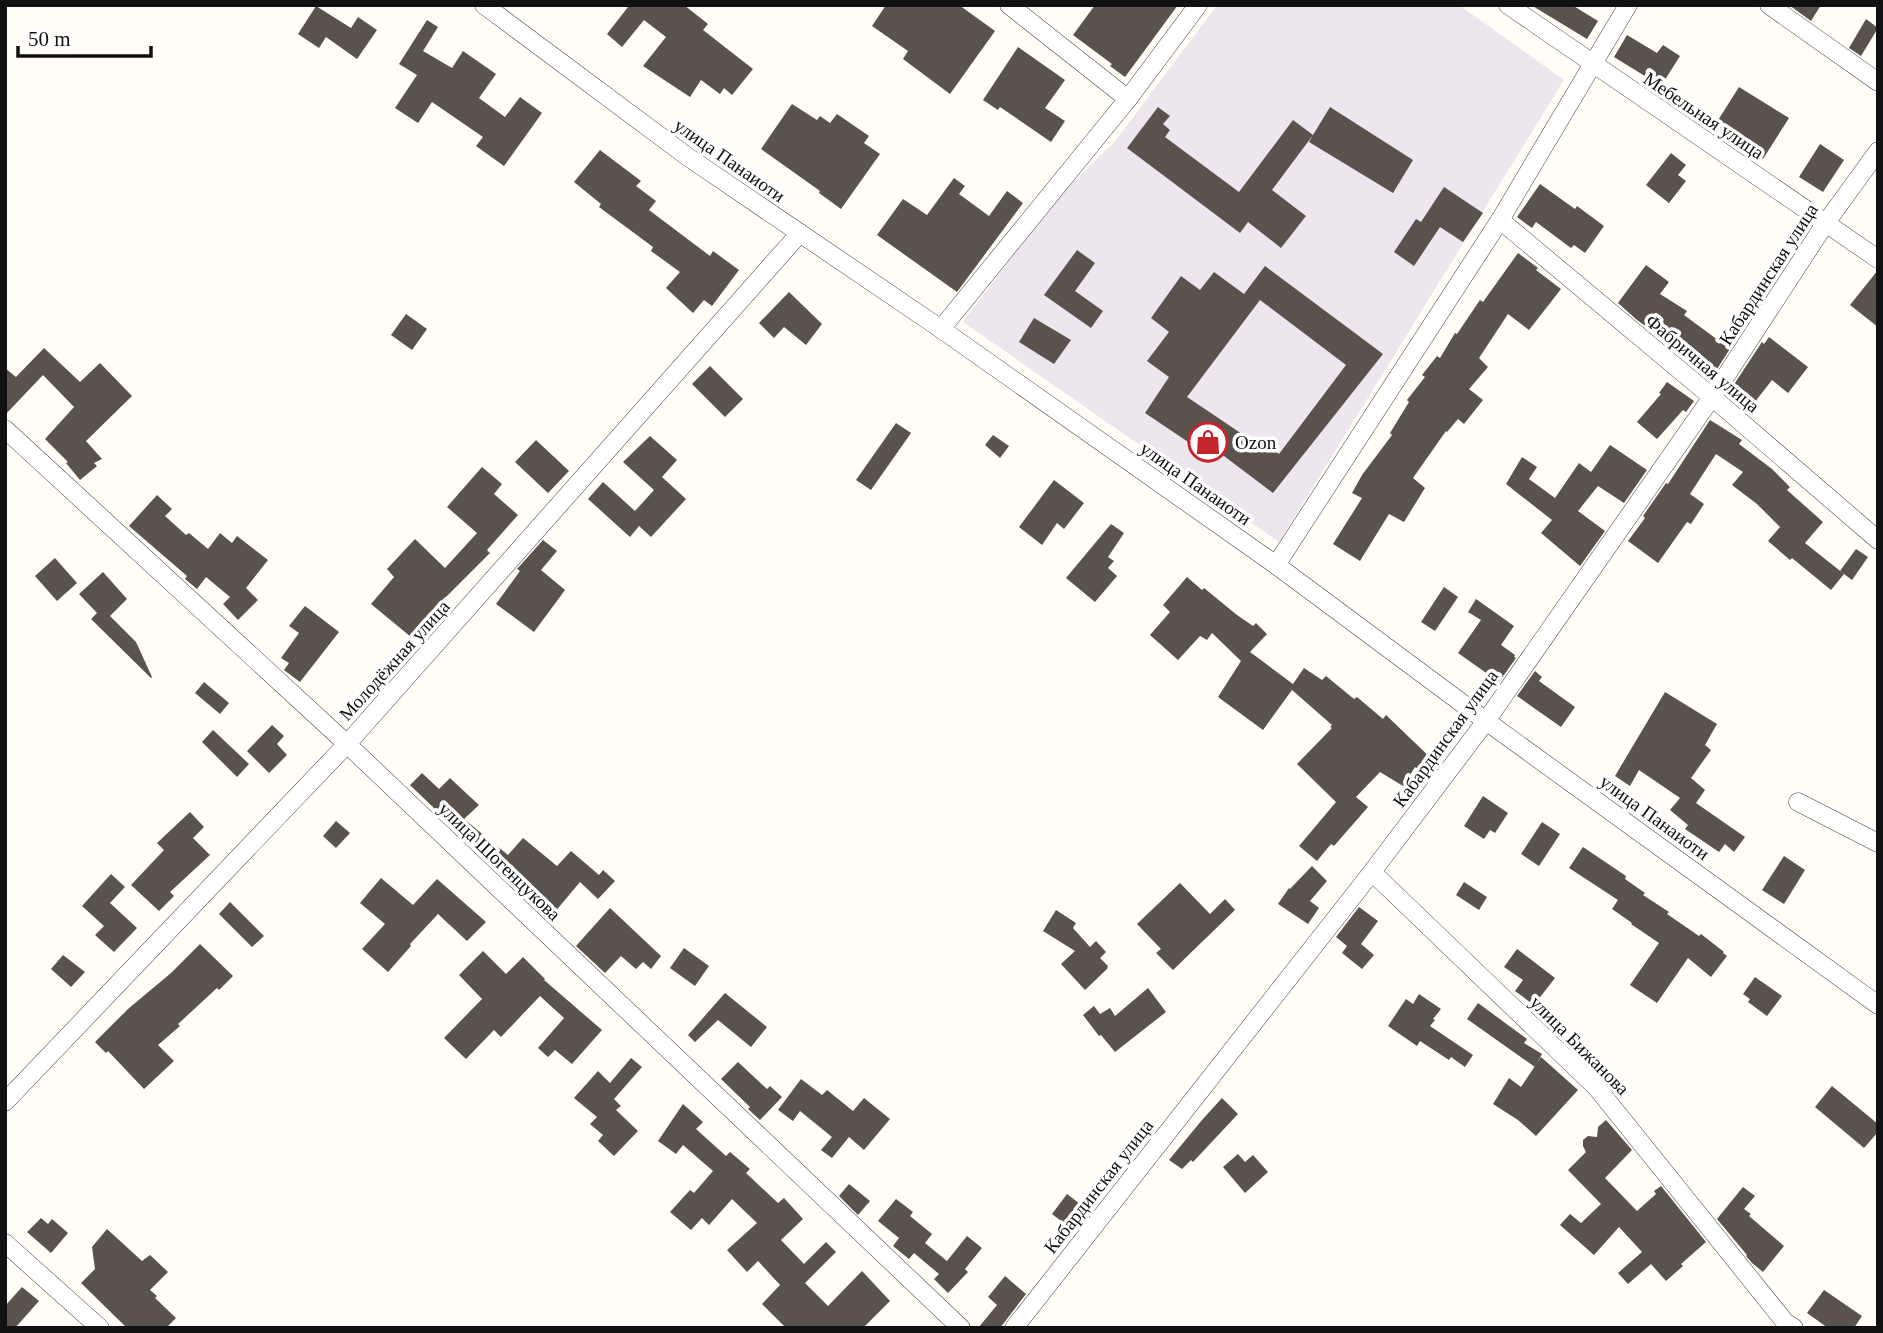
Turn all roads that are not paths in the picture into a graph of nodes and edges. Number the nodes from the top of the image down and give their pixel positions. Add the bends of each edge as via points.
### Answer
1 (484, 5) edge
2 (1009, 5) edge
3 (1198, 5) edge
4 (1508, 5) edge
5 (1628, 5) edge
6 (1769, 5) edge
7 (1592, 64) junction
8 (1878, 82) edge
9 (1128, 99) junction
10 (1878, 151) edge
11 (1500, 220) junction
12 (1825, 224) junction
13 (800, 233) junction
14 (1878, 259) edge
15 (941, 329) junction
16 (1712, 397) junction
17 (5, 429) edge
18 (1878, 540) edge
19 (1276, 565) junction
20 (1486, 721) junction
21 (347, 744) junction
22 (1798, 802) dead end
23 (1878, 843) edge
24 (1372, 872) junction
25 (1878, 1005) edge
26 (5, 1102) edge
27 (5, 1243) edge
28 (100, 1328) edge
29 (961, 1328) edge
30 (1014, 1328) edge
31 (1794, 1328) edge

1 - 13 street, улица Панаиоти via 688,157
2 - 9 street
3 - 9 street
4 - 7 street, Мебельная улица
5 - 7 street
6 - 8 street
7 - 11 street
7 - 12 street, Мебельная улица
9 - 15 street
10 - 12 street, Кабардинская улица
11 - 16 street, Фабричная улица
11 - 19 street
12 - 14 street, Мебельная улица
12 - 16 street, Кабардинская улица
13 - 15 street, улица Панаиоти
13 - 21 street, Молодёжная улица
15 - 19 street, улица Панаиоти
16 - 18 street, Фабричная улица
16 - 20 street, Кабардинская улица
17 - 21 street, улица Шогенцукова
19 - 20 street, улица Панаиоти
20 - 24 street, Кабардинская улица
20 - 25 street, улица Панаиоти
21 - 26 street, Молодёжная улица
21 - 29 street, улица Шогенцукова
22 - 23 street
24 - 30 street, Кабардинская улица
24 - 31 street, улица Бижанова via 1597,1088
27 - 28 street

